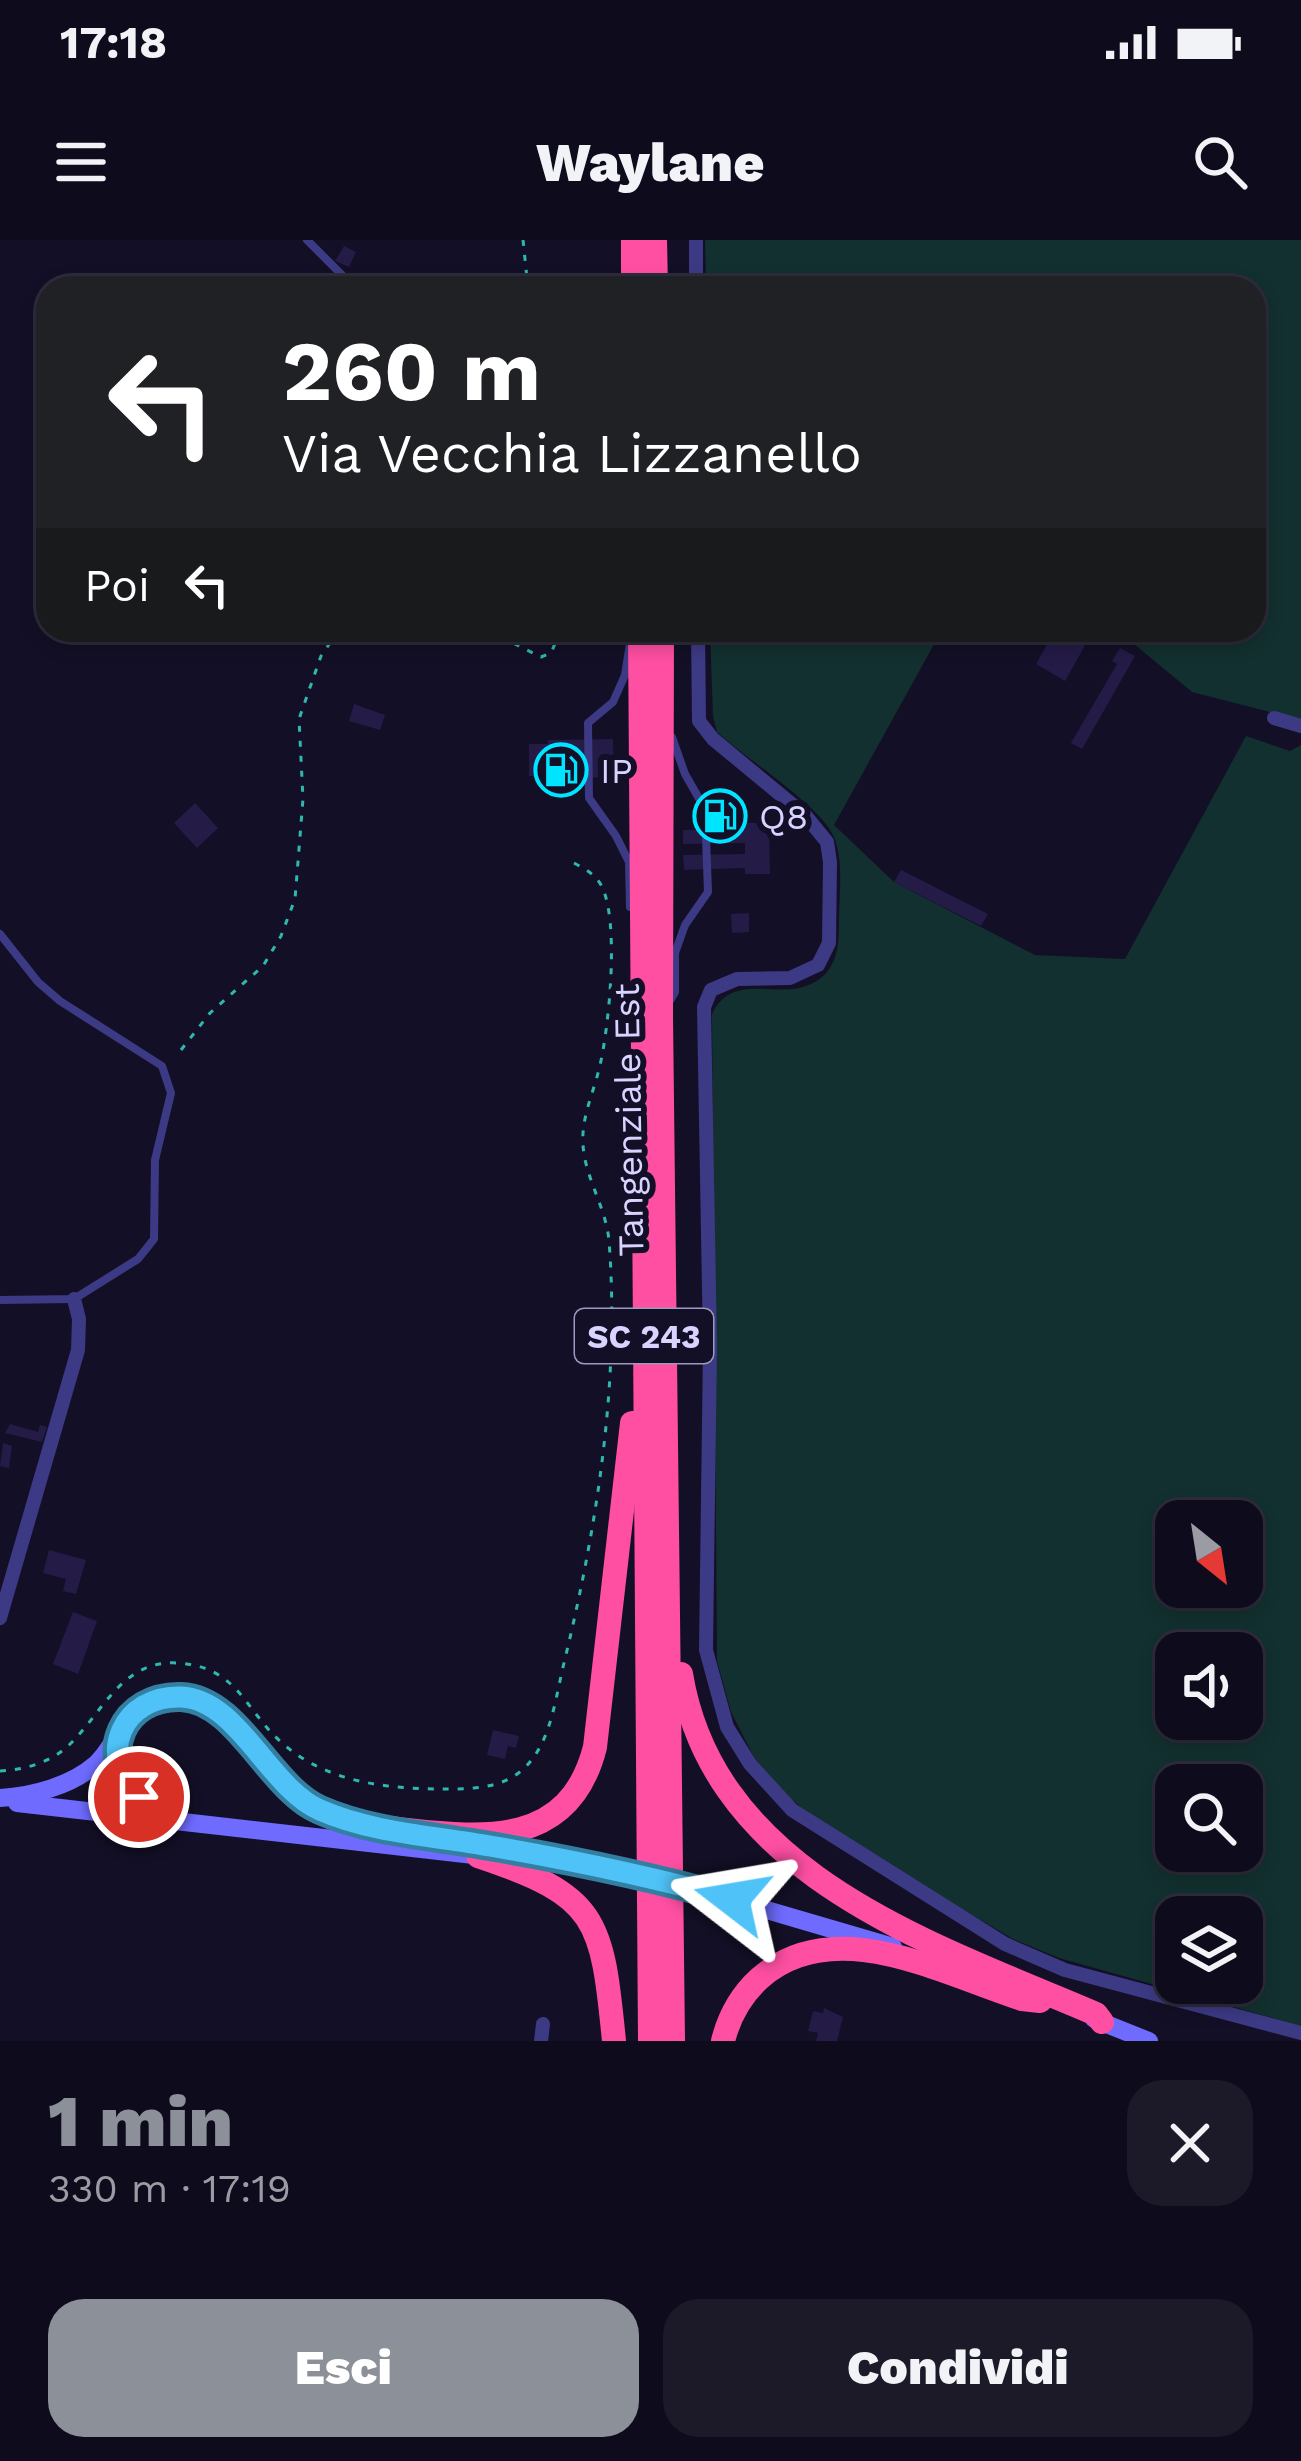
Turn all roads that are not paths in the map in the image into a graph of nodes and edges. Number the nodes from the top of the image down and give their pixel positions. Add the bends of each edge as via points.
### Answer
1 (307, 240) edge
2 (633, 240) edge
3 (655, 240) edge
4 (696, 240) edge
5 (343, 276) edge
6 (633, 276) edge
7 (656, 276) edge
8 (696, 276) edge
9 (628, 642) edge
10 (637, 642) edge
11 (662, 642) edge
12 (698, 642) edge
13 (663, 656) junction
14 (1274, 718) dead end
15 (1301, 726) edge
16 (0, 934) edge
17 (642, 975) junction
18 (662, 1016) junction
19 (643, 1193) junction
20 (74, 1299) junction
21 (0, 1300) edge
22 (669, 1466) junction
23 (0, 1618) edge
24 (116, 1740) junction
25 (0, 1799) edge
26 (379, 1827) junction
27 (271, 1832) junction
28 (478, 1856) junction
29 (573, 1864) junction
30 (1046, 2002) junction
31 (1102, 2022) junction
32 (543, 2024) dead end
33 (1301, 2033) edge
34 (541, 2041) edge
35 (614, 2041) edge
36 (650, 2041) edge
37 (673, 2041) edge
38 (723, 2041) edge
39 (1149, 2041) edge

1 - 5 lane
2 - 6 highway
3 - 7 highway
4 - 8 street
9 - 17 lane via 614,702 588,723 589,798 629,862 631,937
10 - 17 highway, Tangenziale Est / SC 243
11 - 13 highway, Tangenziale Est
12 - 33 street via 699,721 806,814 827,842 830,862 829,944 818,965 790,978 737,979 711,990 704,1007 706,1650 727,1727 792,1810 1005,1944 1066,1970
13 - 18 highway, Tangenziale Est
13 - 18 lane via 672,741 705,809 708,892 685,926
14 - 15 street
16 - 20 lane via 60,1000 163,1066 171,1093 155,1160 154,1238 138,1259
17 - 19 highway, Tangenziale Est / SC 243
18 - 22 highway, Tangenziale Est
19 - 26 highway via 632,1422 590,1767 569,1802 509,1834
19 - 36 highway, Tangenziale Est / SC 243
20 - 21 lane
20 - 23 street via 78,1350
22 - 31 highway via 679,1504 683,1688 728,1793 820,1880 937,1946
22 - 37 highway, Tangenziale Est
24 - 25 street via 77,1776
24 - 26 street via 145,1707 194,1699 232,1725 300,1800
24 - 27 street via 122,1774 146,1804 248,1819
25 - 27 street
26 - 29 street
27 - 28 street
28 - 29 street
28 - 35 highway via 562,1890 592,1924
29 - 30 street via 833,1927
30 - 31 street
30 - 38 highway via 872,1951 824,1947 786,1960 755,1983
31 - 39 street
32 - 34 street

